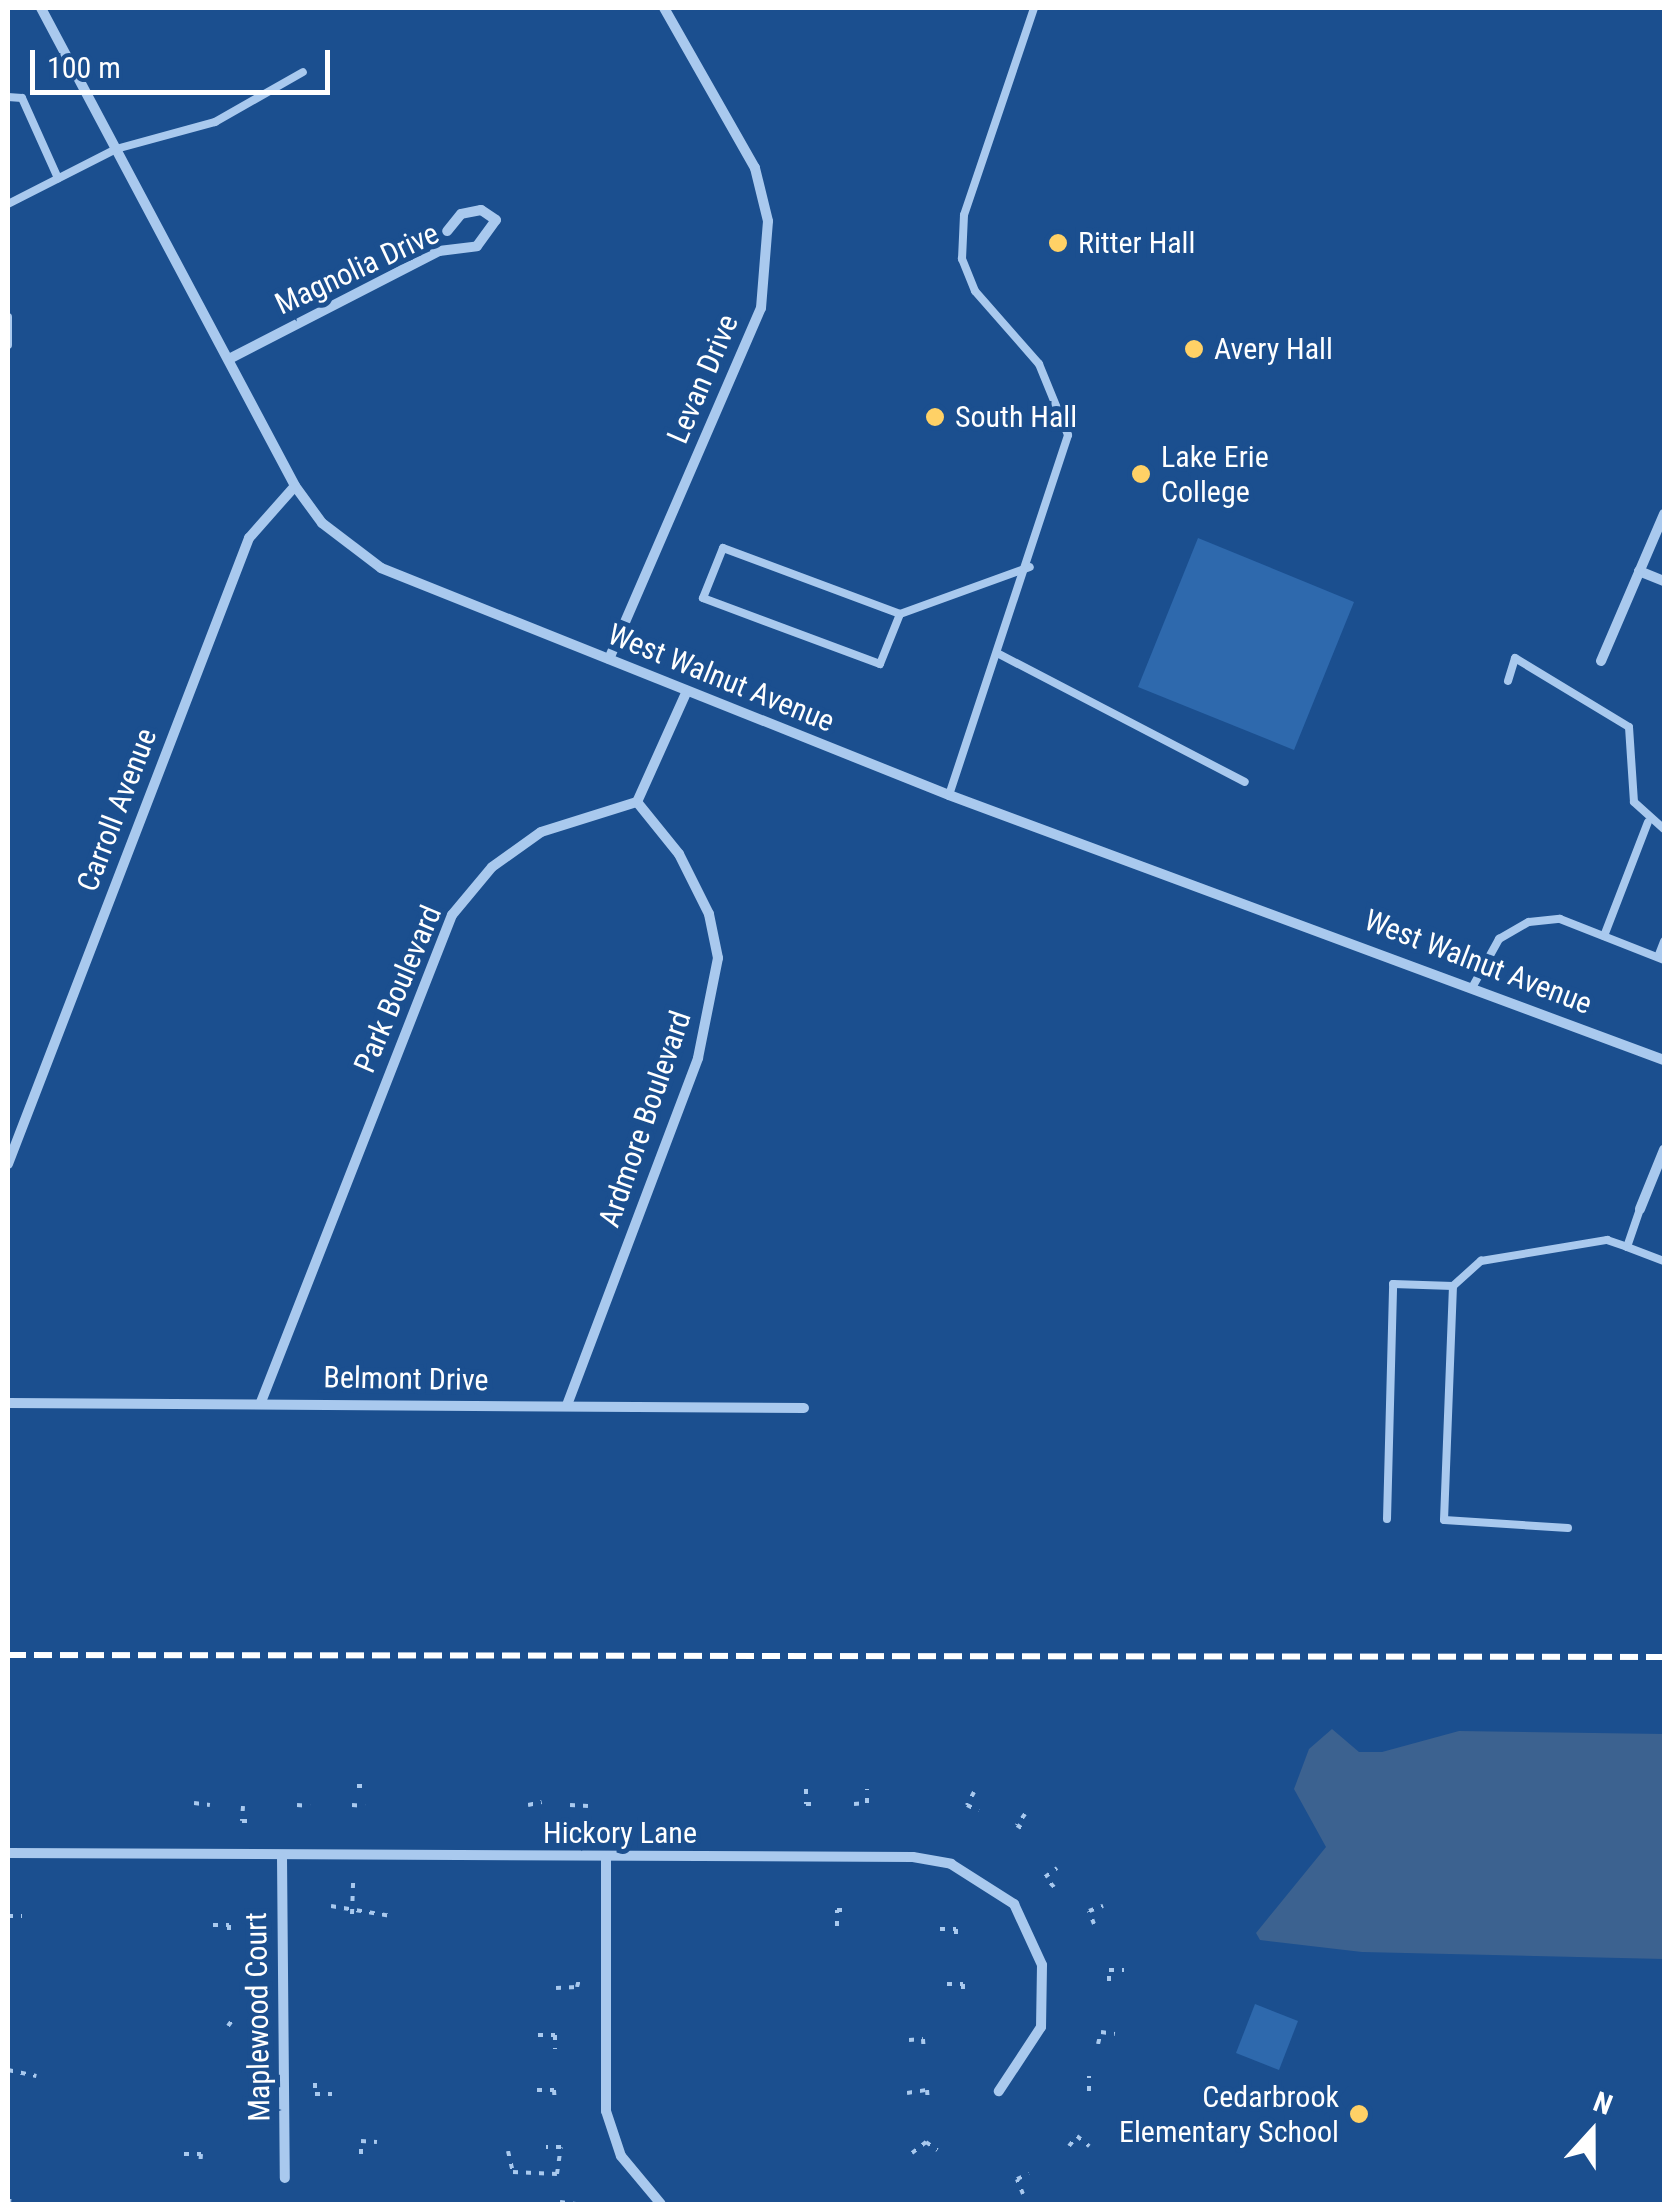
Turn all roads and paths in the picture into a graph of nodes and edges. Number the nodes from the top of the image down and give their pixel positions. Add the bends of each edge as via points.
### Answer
1 (41, 8) edge
2 (664, 8) edge
3 (1034, 8) edge
4 (303, 72) dead end
5 (8, 96) edge
6 (116, 149) junction
7 (58, 178) junction
8 (8, 204) edge
9 (447, 231) dead end
10 (8, 317) edge
11 (8, 345) edge
12 (228, 359) junction
13 (295, 486) junction
14 (1664, 514) edge
15 (1030, 567) junction
16 (1639, 570) junction
17 (1664, 581) edge
18 (900, 614) junction
19 (1000, 654) junction
20 (609, 659) junction
21 (1601, 662) dead end
22 (1508, 682) dead end
23 (687, 691) junction
24 (1245, 782) dead end
25 (949, 796) junction
26 (637, 802) junction
27 (1648, 822) junction
28 (1664, 829) edge
29 (1604, 936) junction
30 (1664, 940) edge
31 (1661, 958) edge
32 (1473, 986) junction
33 (1664, 1060) edge
34 (1664, 1150) edge
35 (8, 1164) edge
36 (1640, 1208) joint
37 (1627, 1247) junction
38 (1664, 1261) edge
39 (1452, 1286) junction
40 (261, 1402) junction
41 (8, 1403) edge
42 (567, 1406) junction
43 (804, 1408) dead end
44 (1388, 1519) dead end
45 (1568, 1528) dead end
46 (357, 1786) dead end
47 (366, 1786) dead end
48 (806, 1789) dead end
49 (868, 1789) dead end
50 (974, 1792) dead end
51 (542, 1802) dead end
52 (194, 1803) dead end
53 (818, 1804) dead end
54 (854, 1804) dead end
55 (352, 1805) dead end
56 (528, 1805) dead end
57 (210, 1806) dead end
58 (243, 1806) dead end
59 (296, 1806) dead end
60 (310, 1806) dead end
61 (365, 1806) dead end
62 (570, 1806) dead end
63 (588, 1806) dead end
64 (979, 1811) dead end
65 (1025, 1814) dead end
66 (254, 1821) dead end
67 (1027, 1832) dead end
68 (8, 1853) edge
69 (282, 1857) junction
70 (606, 1858) junction
71 (1056, 1868) dead end
72 (353, 1880) dead end
73 (1054, 1887) dead end
74 (352, 1905) junction
75 (331, 1906) dead end
76 (1103, 1906) dead end
77 (850, 1910) dead end
78 (352, 1914) dead end
79 (8, 1916) edge
80 (22, 1916) dead end
81 (391, 1916) dead end
82 (1094, 1924) dead end
83 (212, 1925) dead end
84 (837, 1926) dead end
85 (940, 1929) dead end
86 (229, 1938) dead end
87 (956, 1942) dead end
88 (1124, 1970) dead end
89 (580, 1976) dead end
90 (1109, 1981) dead end
91 (946, 1984) dead end
92 (556, 1988) dead end
93 (963, 1997) dead end
94 (233, 2018) dead end
95 (228, 2026) dead end
96 (1115, 2034) dead end
97 (538, 2035) dead end
98 (909, 2040) dead end
99 (1098, 2044) dead end
100 (554, 2049) dead end
101 (924, 2052) dead end
102 (8, 2070) edge
103 (36, 2076) dead end
104 (1090, 2076) dead end
105 (315, 2083) dead end
106 (538, 2090) dead end
107 (1089, 2090) dead end
108 (999, 2091) dead end
109 (907, 2093) dead end
110 (332, 2094) dead end
111 (928, 2102) dead end
112 (554, 2103) dead end
113 (377, 2142) dead end
114 (1069, 2146) dead end
115 (1090, 2146) dead end
116 (546, 2147) dead end
117 (938, 2150) dead end
118 (508, 2151) dead end
119 (912, 2153) dead end
120 (184, 2154) dead end
121 (361, 2154) dead end
122 (200, 2166) dead end
123 (1029, 2174) dead end
124 (284, 2178) dead end
125 (10, 2192) edge
126 (1022, 2194) dead end
127 (560, 2202) edge
128 (9, 2204) edge
129 (576, 2204) edge
130 (661, 2204) edge

1 - 6 street, West Walnut Avenue
2 - 20 street, Levan Drive via 755,168 765,256 760,308
3 - 15 lane via 964,215 962,259 975,291 1048,378 1068,435
4 - 6 lane via 216,122
5 - 7 lane via 22,98
6 - 7 lane
6 - 12 street, West Walnut Avenue
7 - 8 lane
9 - 12 street, Magnolia Drive via 461,214 481,210 496,220 477,246 439,251
10 - 11 lane
12 - 13 street, West Walnut Avenue
13 - 20 street, West Walnut Avenue via 344,543 421,590
13 - 35 street, Carroll Avenue via 249,538
14 - 16 street
15 - 18 lane
15 - 19 lane
16 - 17 street
16 - 21 street
18 - 18 lane via 723,548 703,598 880,664
19 - 24 lane
19 - 25 lane
20 - 23 street, West Walnut Avenue
22 - 27 lane via 1515,658 1629,727 1629,778
23 - 25 street, West Walnut Avenue
23 - 26 street
25 - 32 street, West Walnut Avenue
26 - 40 street, Park Boulevard via 541,832 492,867 452,915
26 - 42 street, Ardmore Boulevard via 679,854 709,914 718,958 698,1058
27 - 28 lane
27 - 29 lane
29 - 31 lane
29 - 32 lane via 1560,919 1529,922 1499,939
30 - 31 lane
32 - 33 street, West Walnut Avenue
34 - 36 street
36 - 37 lane
37 - 38 lane
37 - 39 lane via 1607,1240 1481,1261
39 - 44 lane via 1392,1284
39 - 45 lane via 1444,1520
40 - 41 street, Belmont Drive
40 - 42 street, Belmont Drive
42 - 43 street, Belmont Drive
46 - 47 path
48 - 53 path via 806,1804
49 - 54 path via 867,1803
50 - 64 path via 967,1806
51 - 56 path
52 - 57 path
55 - 61 path
58 - 66 path via 242,1821
59 - 60 path
62 - 63 path
65 - 67 path via 1016,1826
68 - 69 street, Hickory Lane
69 - 70 street, Hickory Lane
69 - 124 street, Maplewood Court
70 - 108 street, Hickory Lane via 913,1857 984,1880 1014,1904 1042,1965 1041,2027
70 - 130 street via 606,2111 627,2166
71 - 73 path via 1045,1877
72 - 74 path
74 - 75 path
74 - 78 path
74 - 81 path
76 - 82 path via 1089,1911
77 - 84 path via 836,1910
79 - 80 path
83 - 86 path via 229,1925
85 - 87 path via 956,1929
88 - 90 path via 1109,1970
89 - 92 path via 577,1987
91 - 93 path via 963,1984
94 - 95 path
96 - 99 path via 1101,2032
97 - 100 path via 555,2035
98 - 101 path via 923,2040
102 - 103 path
104 - 107 path
105 - 110 path via 315,2094
106 - 112 path via 554,2090
109 - 111 path via 927,2090
113 - 121 path via 362,2141
114 - 115 path via 1077,2136
116 - 118 path via 561,2147 558,2174 514,2172
117 - 119 path via 926,2142
120 - 122 path via 201,2154
123 - 126 path via 1017,2178
125 - 128 path
127 - 129 path

